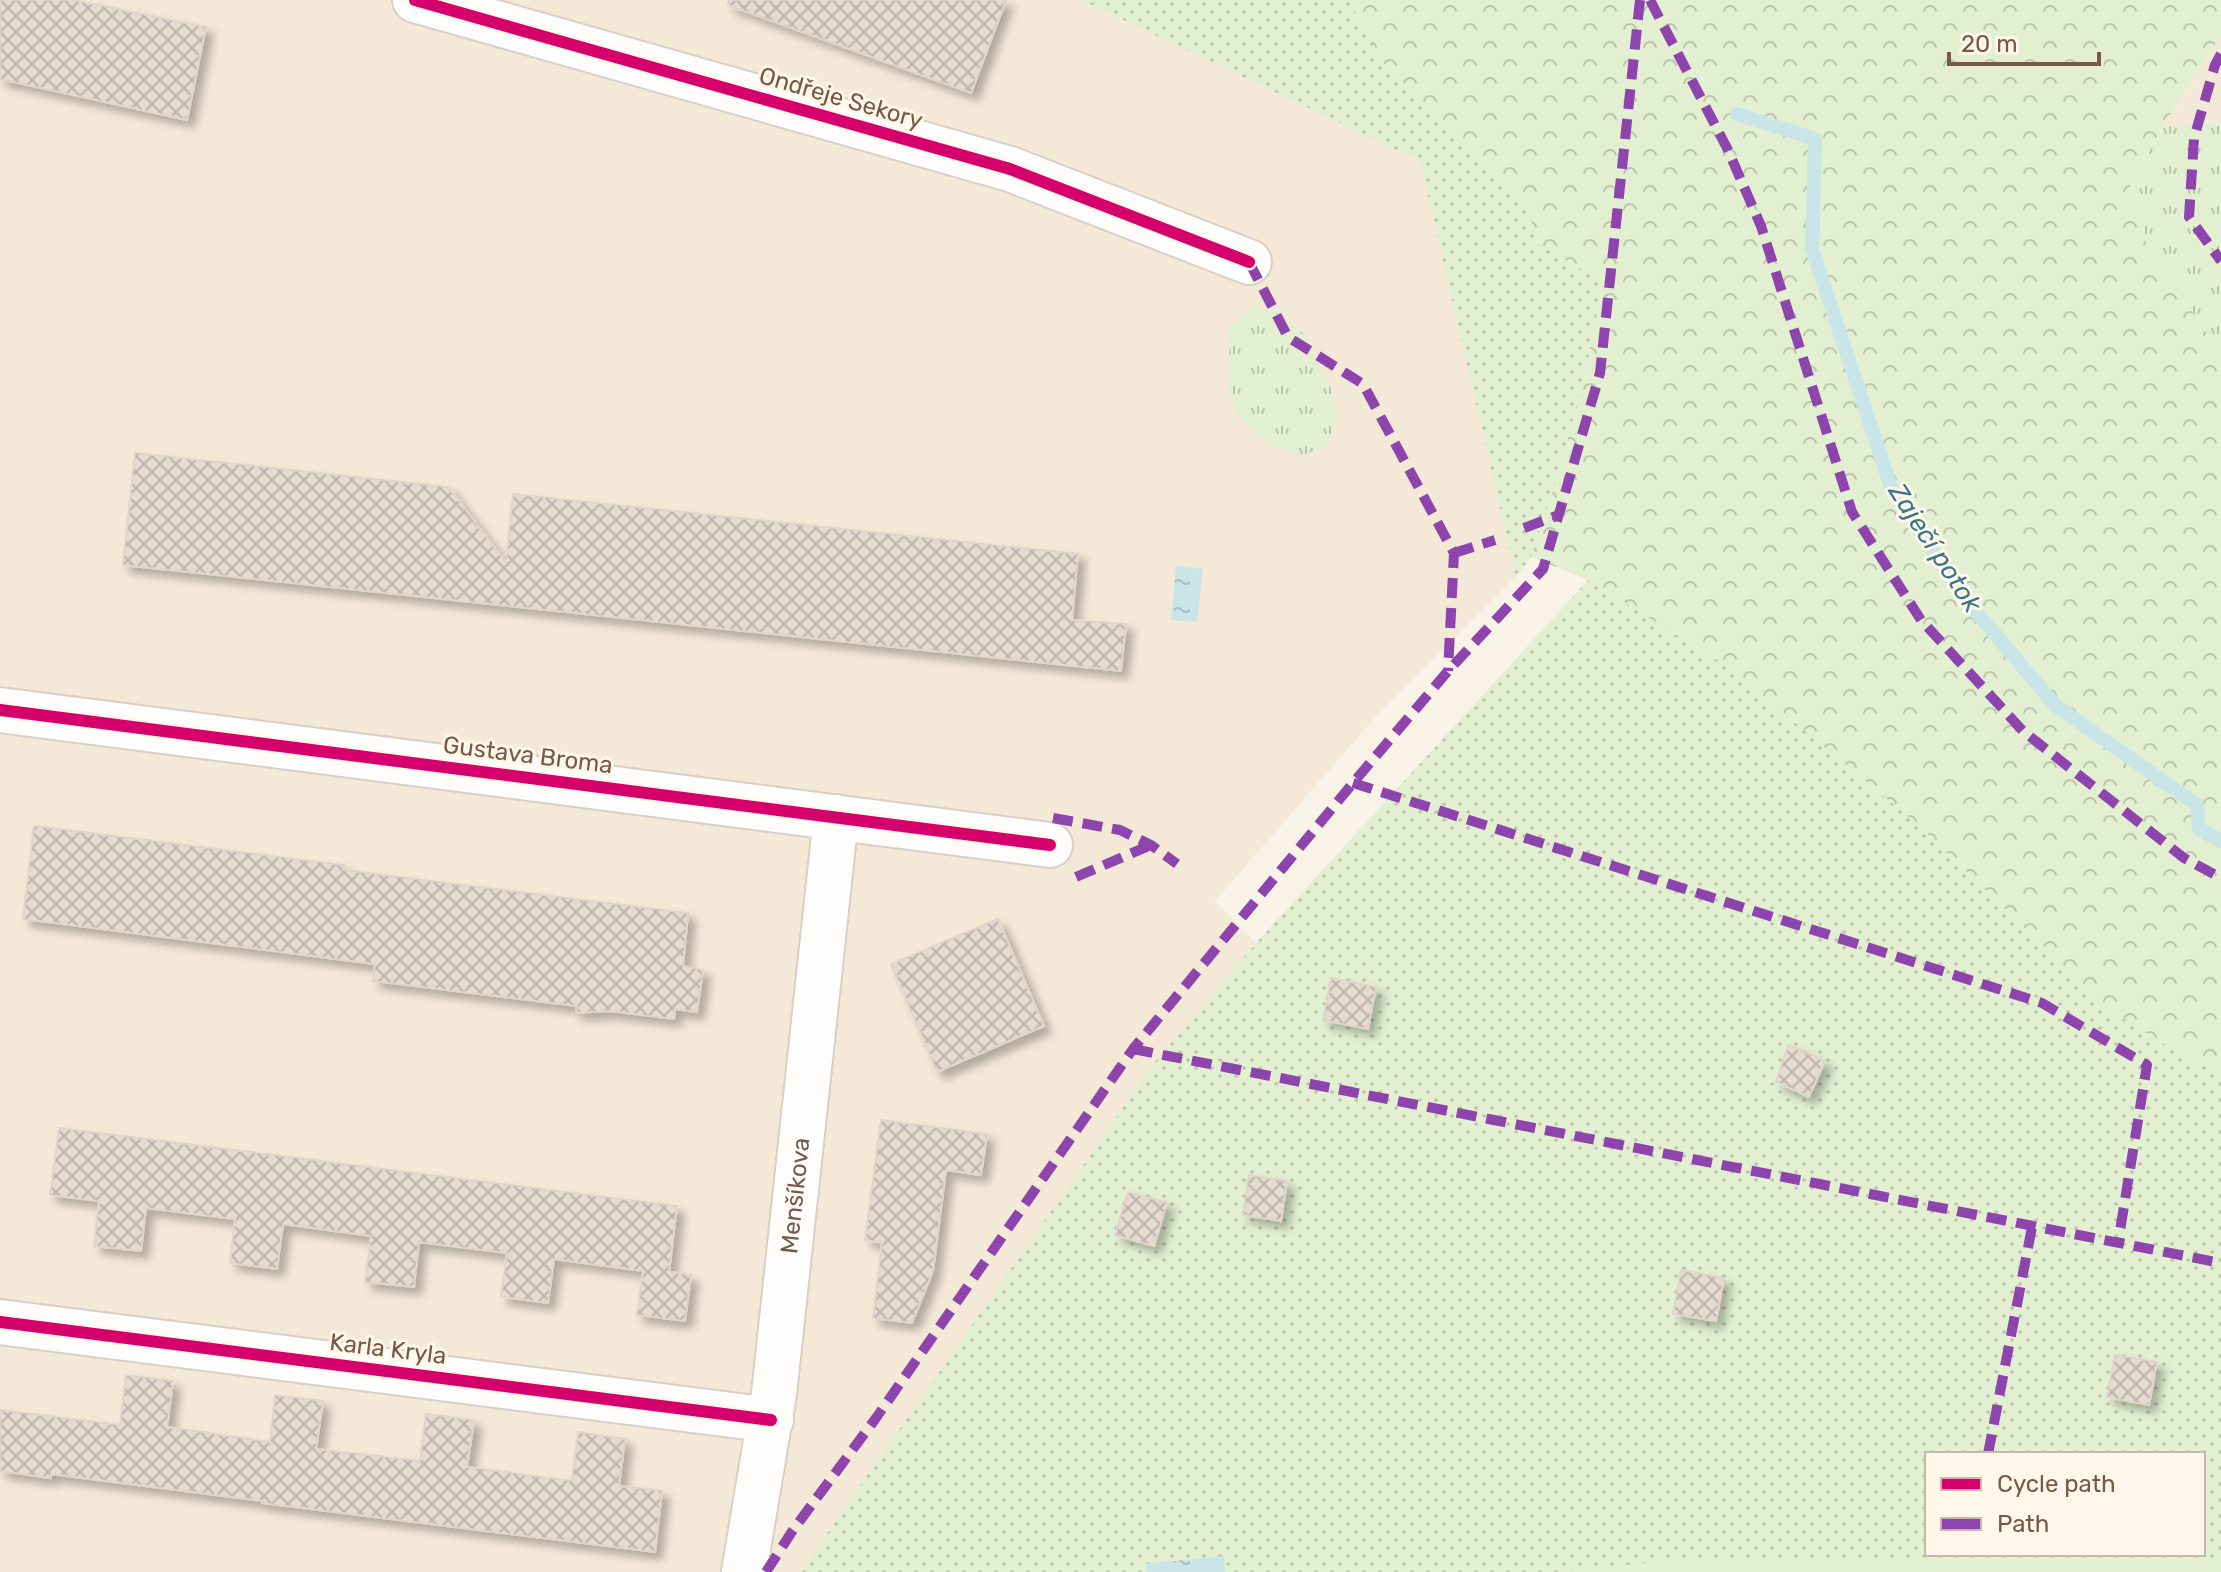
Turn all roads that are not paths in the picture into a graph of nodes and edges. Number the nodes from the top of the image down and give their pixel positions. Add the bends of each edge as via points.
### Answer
1 (415, 0) edge
2 (1249, 262) dead end
3 (0, 710) edge
4 (836, 817) junction
5 (1050, 845) dead end
6 (0, 1322) edge
7 (771, 1420) junction
8 (744, 1572) edge

1 - 2 street, Ondřeje Sekory via 1010,169
3 - 4 street, Gustava Broma
4 - 5 street, Gustava Broma
4 - 7 street, Menšíkova
6 - 7 street, Karla Kryla
7 - 8 street, Menšíkova

